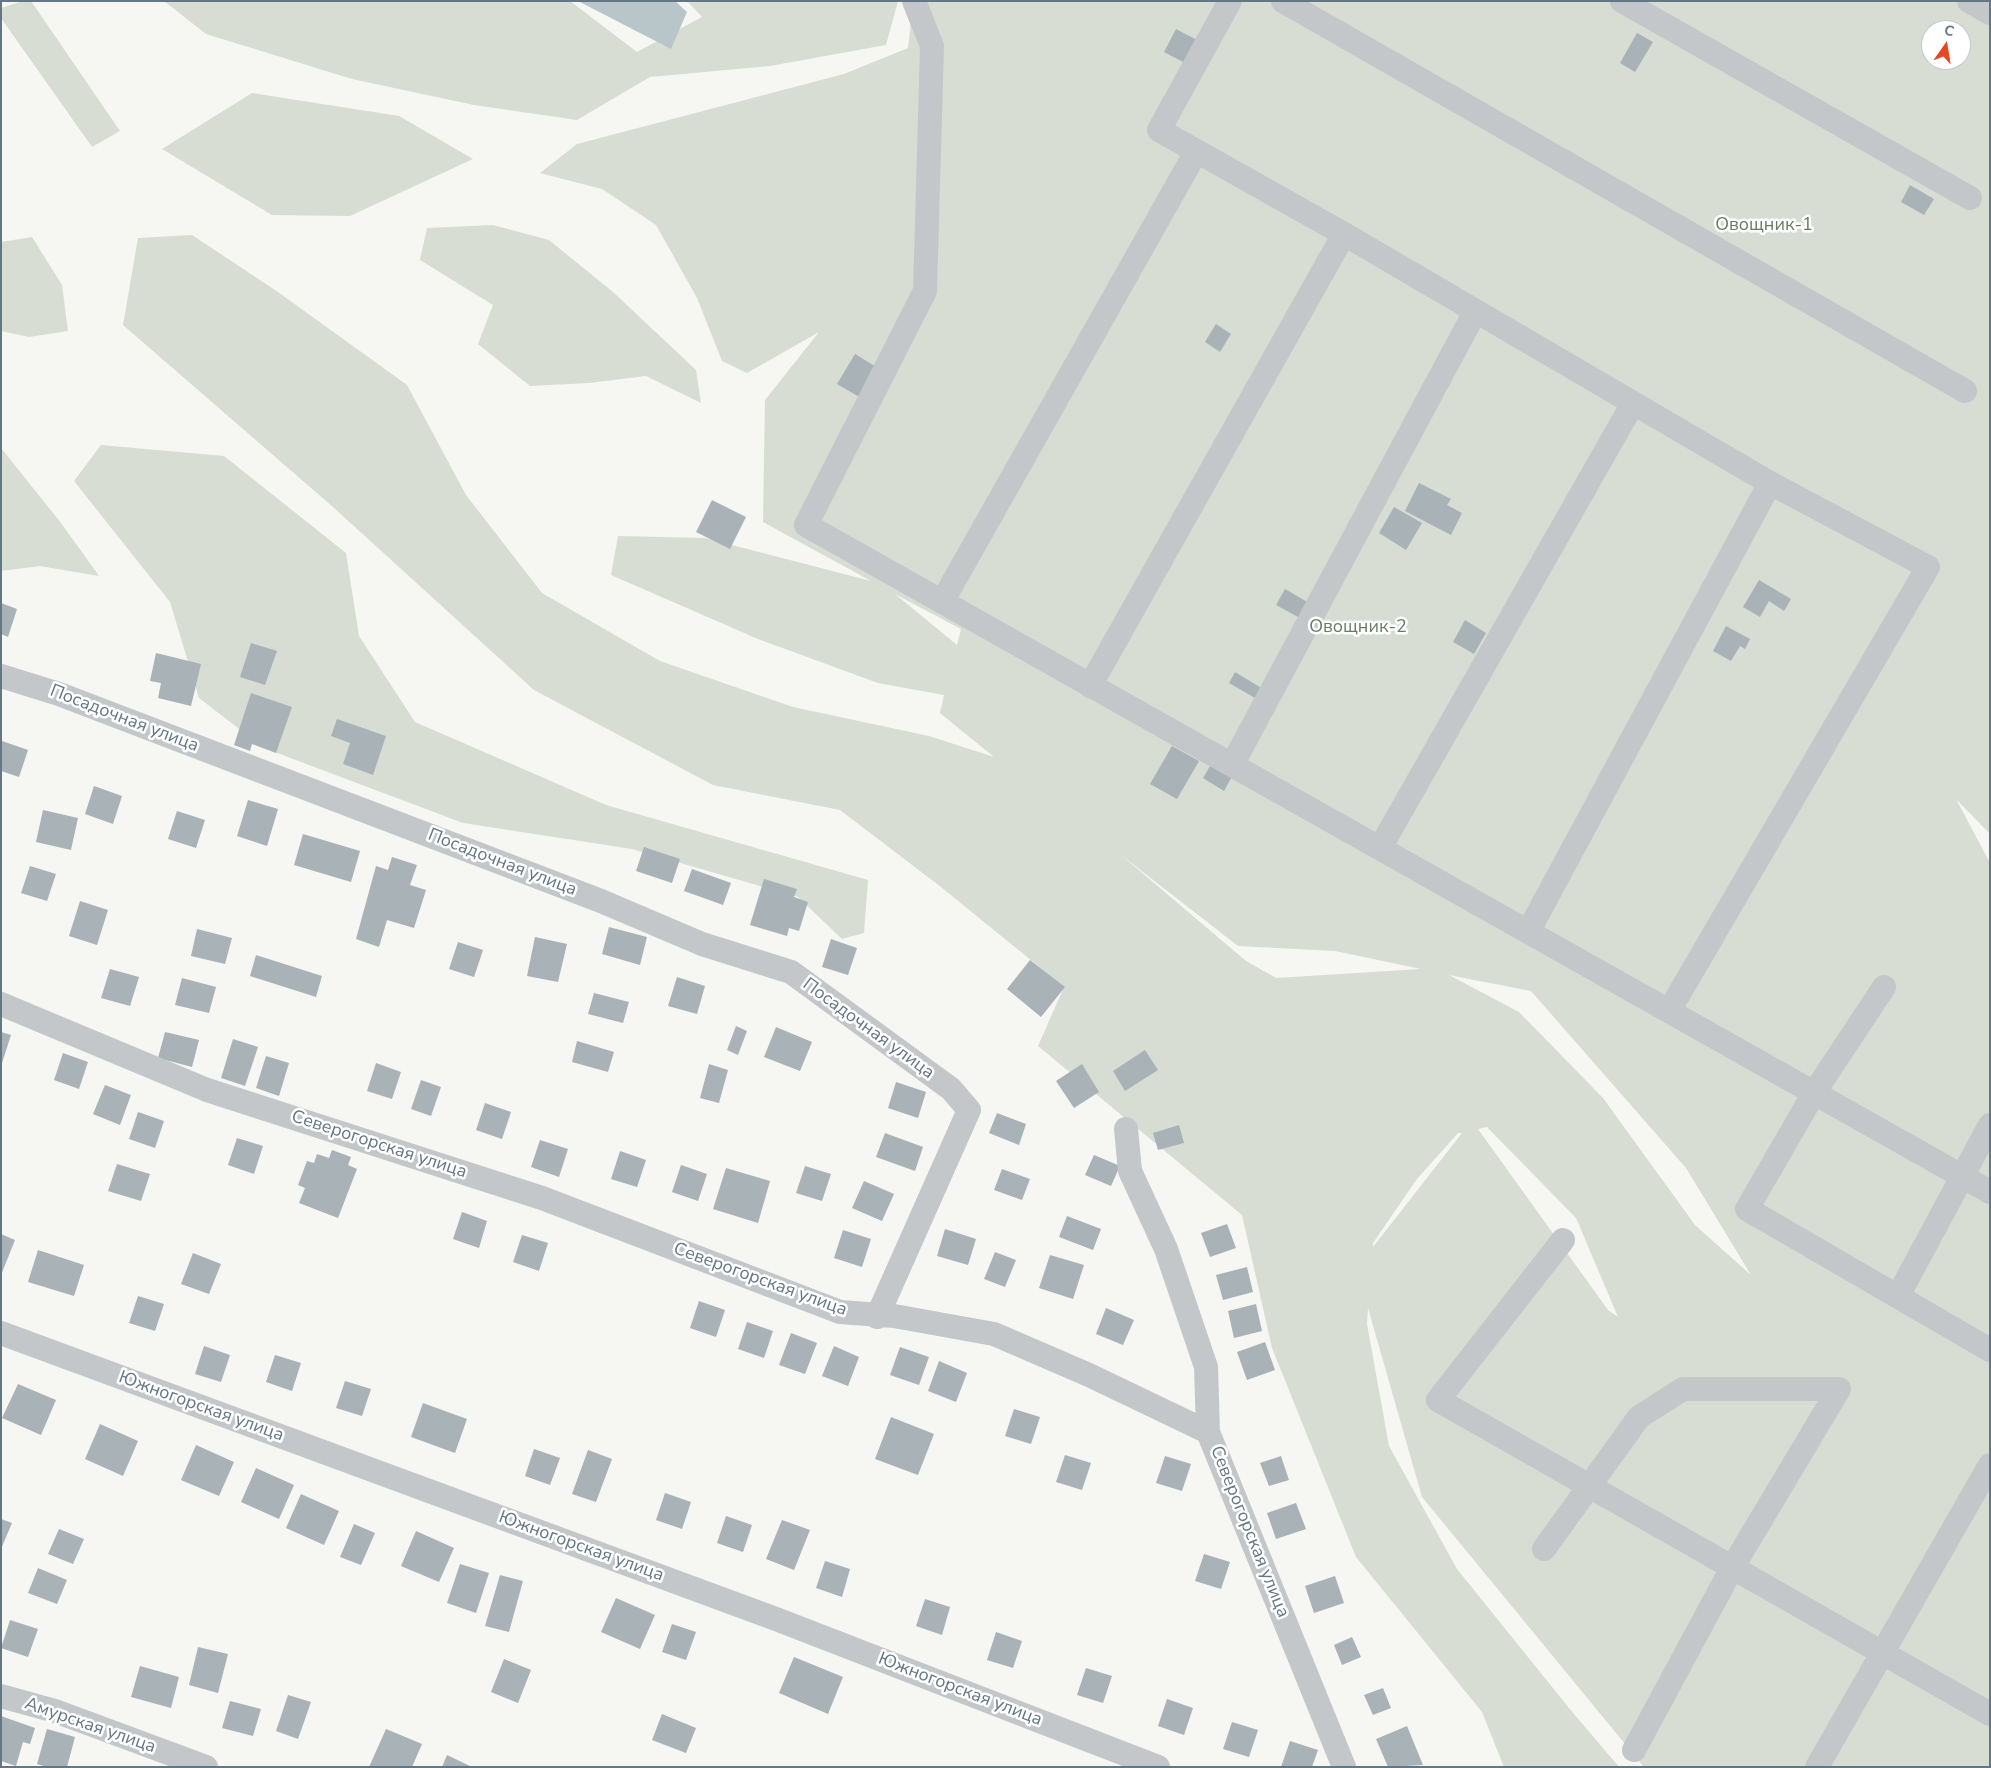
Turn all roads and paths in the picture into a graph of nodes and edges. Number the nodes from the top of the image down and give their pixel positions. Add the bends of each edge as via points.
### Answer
1 (914, 1) edge
2 (1230, 1) edge
3 (1282, 1) edge
4 (1622, 1) edge
5 (1969, 1) edge
6 (1990, 13) edge
7 (1196, 152) junction
8 (1970, 198) dead end
9 (1344, 234) junction
10 (1475, 312) junction
11 (1965, 391) dead end
12 (1632, 405) junction
13 (1770, 483) junction
14 (942, 602) junction
15 (1, 676) edge
16 (1090, 686) junction
17 (1232, 766) junction
18 (1380, 848) junction
19 (1528, 932) junction
20 (1884, 986) dead end
21 (1, 1004) edge
22 (1669, 1011) junction
23 (1814, 1093) junction
24 (1990, 1125) edge
25 (1126, 1129) dead end
26 (1961, 1176) junction
27 (1990, 1192) edge
28 (1563, 1240) dead end
29 (1898, 1296) junction
30 (877, 1316) junction
31 (1, 1333) edge
32 (1990, 1350) edge
33 (1208, 1432) junction
34 (1990, 1465) edge
35 (1590, 1486) junction
36 (1544, 1549) dead end
37 (1732, 1568) junction
38 (1881, 1652) junction
39 (1, 1696) edge
40 (1990, 1714) edge
41 (1634, 1750) dead end
42 (206, 1767) edge
43 (1158, 1767) edge
44 (1344, 1767) edge
45 (1817, 1767) edge

1 - 14 street via 932,46 925,291 806,525
2 - 7 street via 1159,130
3 - 11 street
4 - 8 street
5 - 6 street
7 - 9 street
7 - 14 street
9 - 10 street
9 - 16 street
10 - 12 street
10 - 17 street
12 - 13 street
12 - 18 street
13 - 19 street
13 - 22 street via 1928,568
14 - 16 street
15 - 30 street, Посадочная улица via 59,694 583,894 702,944 791,972 951,1089 969,1110
16 - 17 street
17 - 18 street
18 - 19 street
19 - 22 street
20 - 23 street
21 - 30 street, Северогорская улица via 207,1090 542,1198 840,1312
22 - 23 street
23 - 26 street
23 - 29 street via 1747,1209
24 - 26 street
25 - 33 street via 1130,1171 1166,1249 1206,1367
26 - 27 street
26 - 29 street
28 - 35 street via 1438,1400
29 - 32 street
30 - 33 street, Северогорская улица via 894,1316 994,1334 1089,1374
31 - 43 street, Южногорская улица via 776,1619
33 - 44 street, Северогорская улица
34 - 38 street
35 - 36 street
35 - 37 street
35 - 37 street via 1639,1417 1683,1389 1840,1389
37 - 38 street
37 - 41 street
38 - 40 street
38 - 45 street
39 - 42 street, Амурская улица via 55,1711

